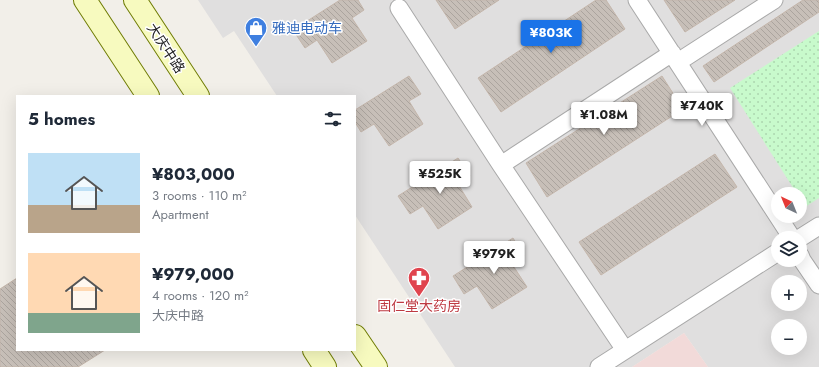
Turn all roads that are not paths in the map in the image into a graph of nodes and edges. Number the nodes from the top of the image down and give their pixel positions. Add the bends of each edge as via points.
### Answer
1 (85, 0) edge
2 (135, 0) edge
3 (637, 0) edge
4 (774, 0) edge
5 (399, 8) dead end
6 (675, 58) junction
7 (147, 95) edge
8 (197, 95) edge
9 (501, 165) junction
10 (819, 226) edge
11 (787, 231) edge
12 (807, 234) edge
13 (771, 256) edge
14 (807, 267) edge
15 (819, 285) edge
16 (356, 337) edge
17 (625, 350) junction
18 (315, 351) edge
19 (325, 367) edge
20 (376, 367) edge
21 (599, 367) edge

1 - 7 main road
2 - 8 main road, 大庆中路
3 - 6 street
4 - 6 street
5 - 9 street
6 - 9 street
6 - 11 street
9 - 17 street
10 - 12 street
13 - 17 street
14 - 15 street
16 - 20 main road
17 - 21 street
18 - 19 main road

